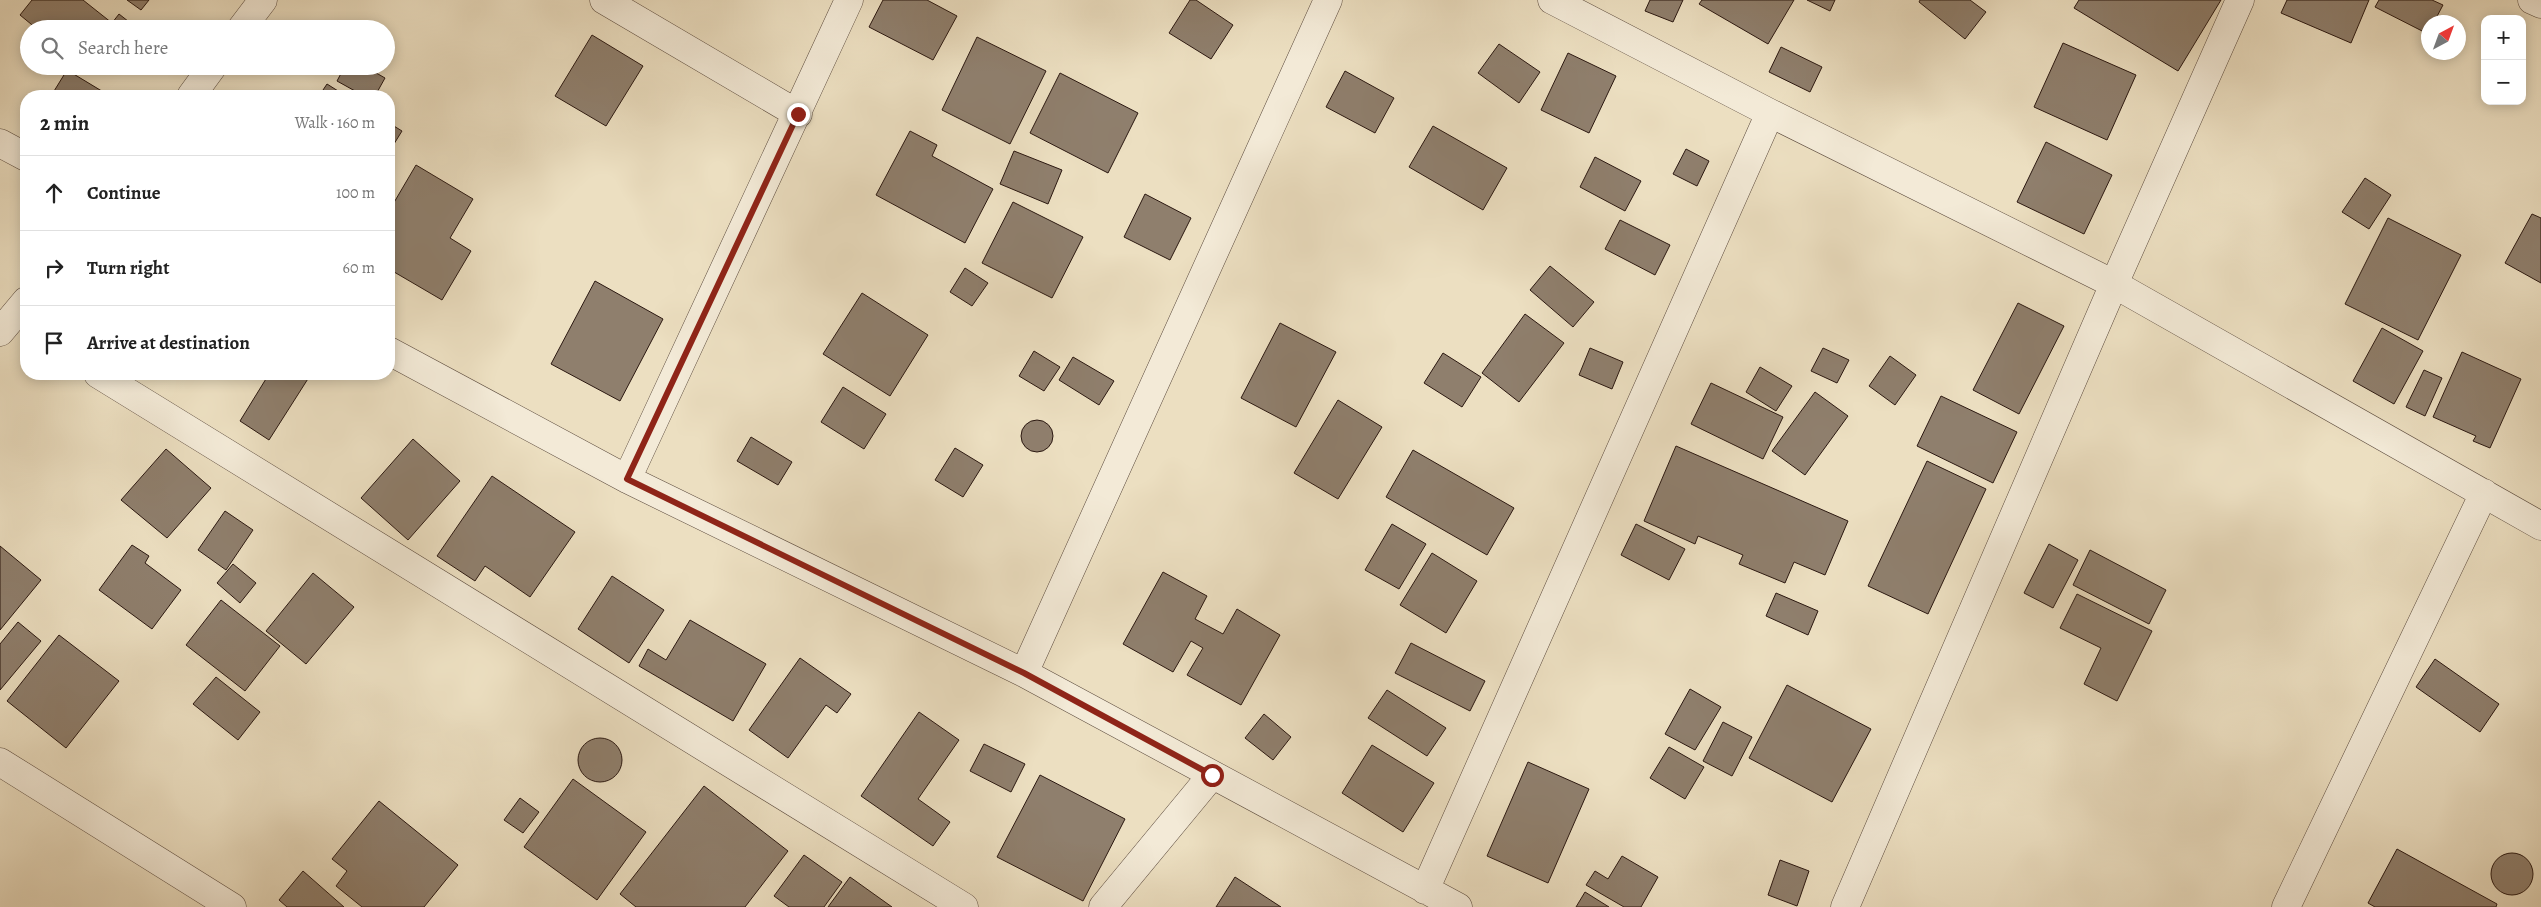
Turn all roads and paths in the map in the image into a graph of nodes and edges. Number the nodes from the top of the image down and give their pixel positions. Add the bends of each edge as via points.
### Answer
1 (263, 0) edge
2 (604, 0) edge
3 (850, 0) edge
4 (1328, 0) edge
5 (1552, 0) edge
6 (2240, 0) edge
7 (2532, 0) edge
8 (2541, 4) edge
9 (249, 20) edge
10 (206, 75) edge
11 (195, 90) edge
12 (1770, 112) junction
13 (798, 114) junction
14 (0, 143) edge
15 (20, 154) edge
16 (2114, 284) junction
17 (395, 354) edge
18 (108, 380) edge
19 (627, 479) junction
20 (2484, 493) junction
21 (2541, 526) edge
22 (1024, 673) junction
23 (0, 762) edge
24 (1212, 775) junction
25 (1425, 890) junction
26 (232, 907) edge
27 (964, 907) edge
28 (1103, 907) edge
29 (1458, 907) edge
30 (1845, 907) edge
31 (2286, 907) edge

1 - 9 street
2 - 13 street
3 - 13 street
4 - 22 street
5 - 12 street
6 - 16 street
7 - 8 street
10 - 11 street
12 - 16 street
12 - 25 street
13 - 19 street
14 - 15 street
16 - 20 street
16 - 30 street
17 - 19 street
18 - 27 street
19 - 22 street
20 - 21 street
20 - 31 street
22 - 24 street
23 - 26 street
24 - 25 street
24 - 28 street
25 - 29 street

